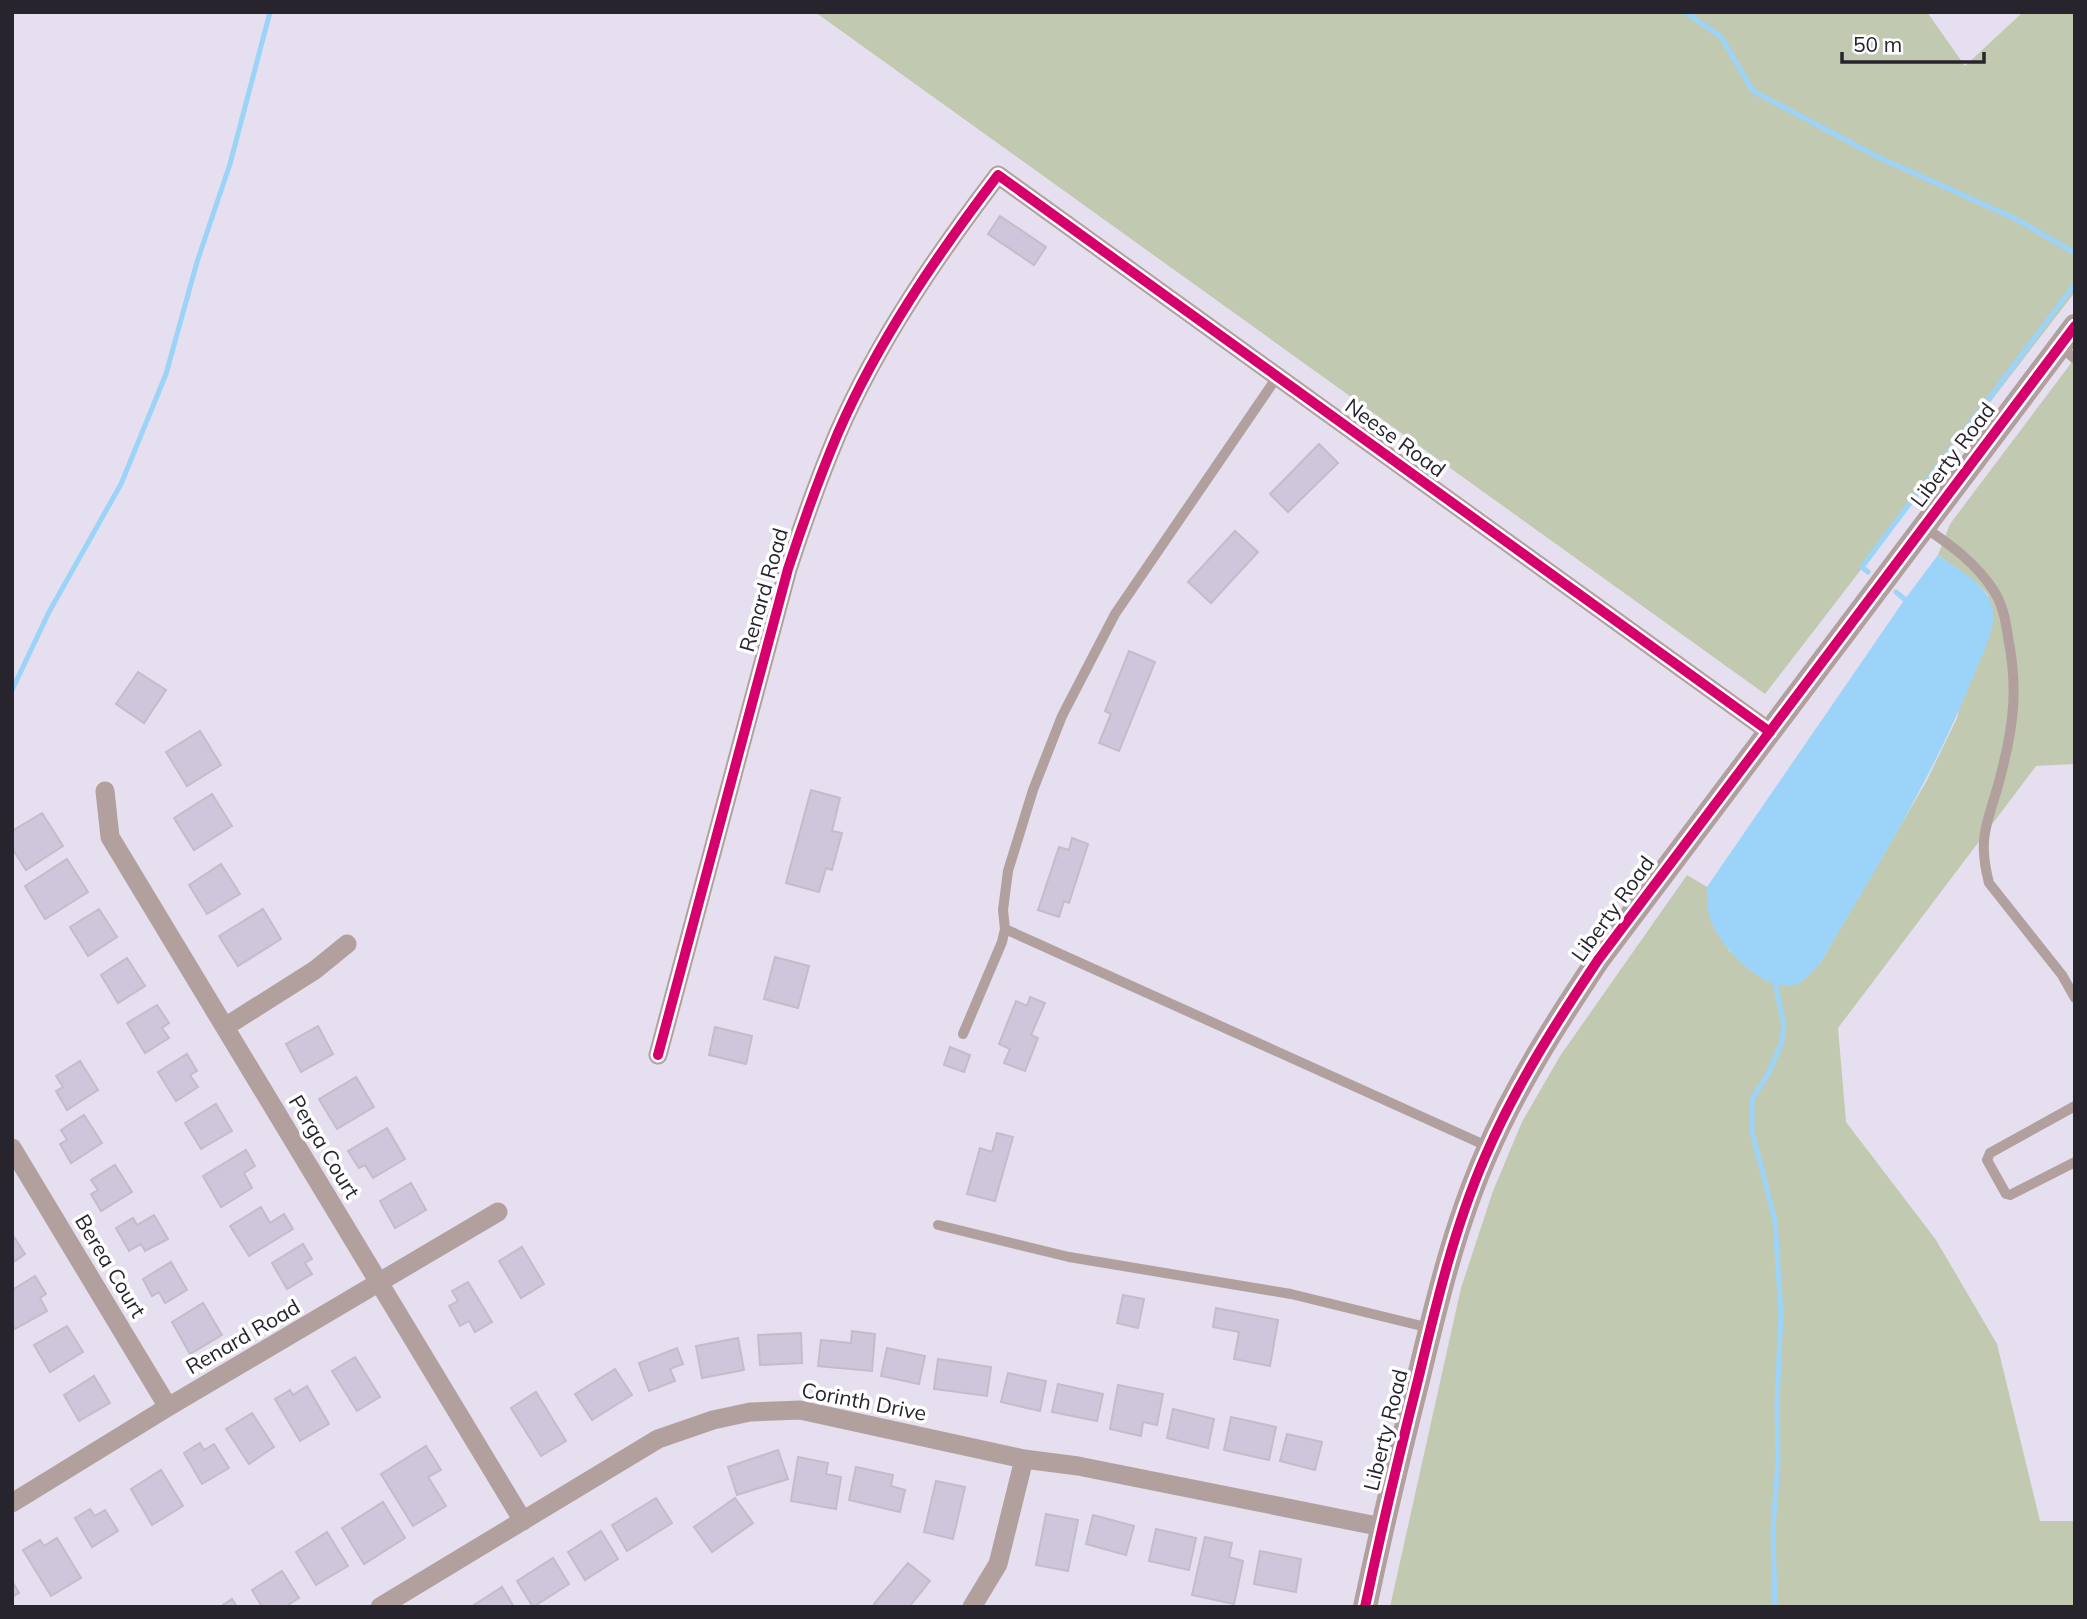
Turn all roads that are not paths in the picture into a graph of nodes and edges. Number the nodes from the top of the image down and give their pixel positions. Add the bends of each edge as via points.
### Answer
1 (998, 175) joint
2 (2075, 326) edge
3 (2067, 352) edge
4 (1277, 377) junction
5 (1924, 527) junction
6 (1770, 732) junction
7 (105, 791) dead end
8 (1005, 929) junction
9 (347, 944) dead end
10 (2075, 998) edge
11 (225, 1027) junction
12 (963, 1034) dead end
13 (657, 1055) dead end
14 (2075, 1106) edge
15 (1490, 1147) junction
16 (12, 1148) edge
17 (2075, 1162) edge
18 (498, 1212) dead end
19 (939, 1225) dead end
20 (380, 1283) junction
21 (1430, 1329) junction
22 (168, 1407) junction
23 (1024, 1459) junction
24 (12, 1503) edge
25 (523, 1521) junction
26 (1382, 1527) junction
27 (380, 1607) edge
28 (972, 1607) edge
29 (1365, 1607) edge

1 - 4 street, Neese Road
1 - 13 street, Renard Road via 896,322 838,432 807,509
2 - 3 street, Liberty Road
3 - 5 street, Liberty Road
4 - 6 street, Neese Road
4 - 8 lane via 1115,614 1062,716 1008,872
5 - 6 street, Liberty Road
5 - 10 lane via 1969,560 1996,593 2004,612 2015,706 1984,827 1985,867 1989,883
6 - 15 street, Liberty Road via 1564,1010
7 - 11 street, Perga Court via 110,837
8 - 12 lane
8 - 15 lane
9 - 11 street
11 - 20 street, Perga Court
14 - 17 lane via 1990,1153 1987,1160 2010,1195
15 - 21 street, Liberty Road via 1459,1227
16 - 22 street, Berea Court
18 - 20 street, Renard Road
19 - 21 lane via 1069,1257 1290,1294
20 - 22 street, Renard Road
20 - 25 street, Perga Court
21 - 26 street, Liberty Road
22 - 24 street, Renard Road
23 - 25 street, Corinth Drive via 800,1410 750,1412 658,1439
23 - 26 street, Corinth Drive
23 - 28 street via 998,1564
25 - 27 street, Corinth Drive
26 - 29 street, Liberty Road

